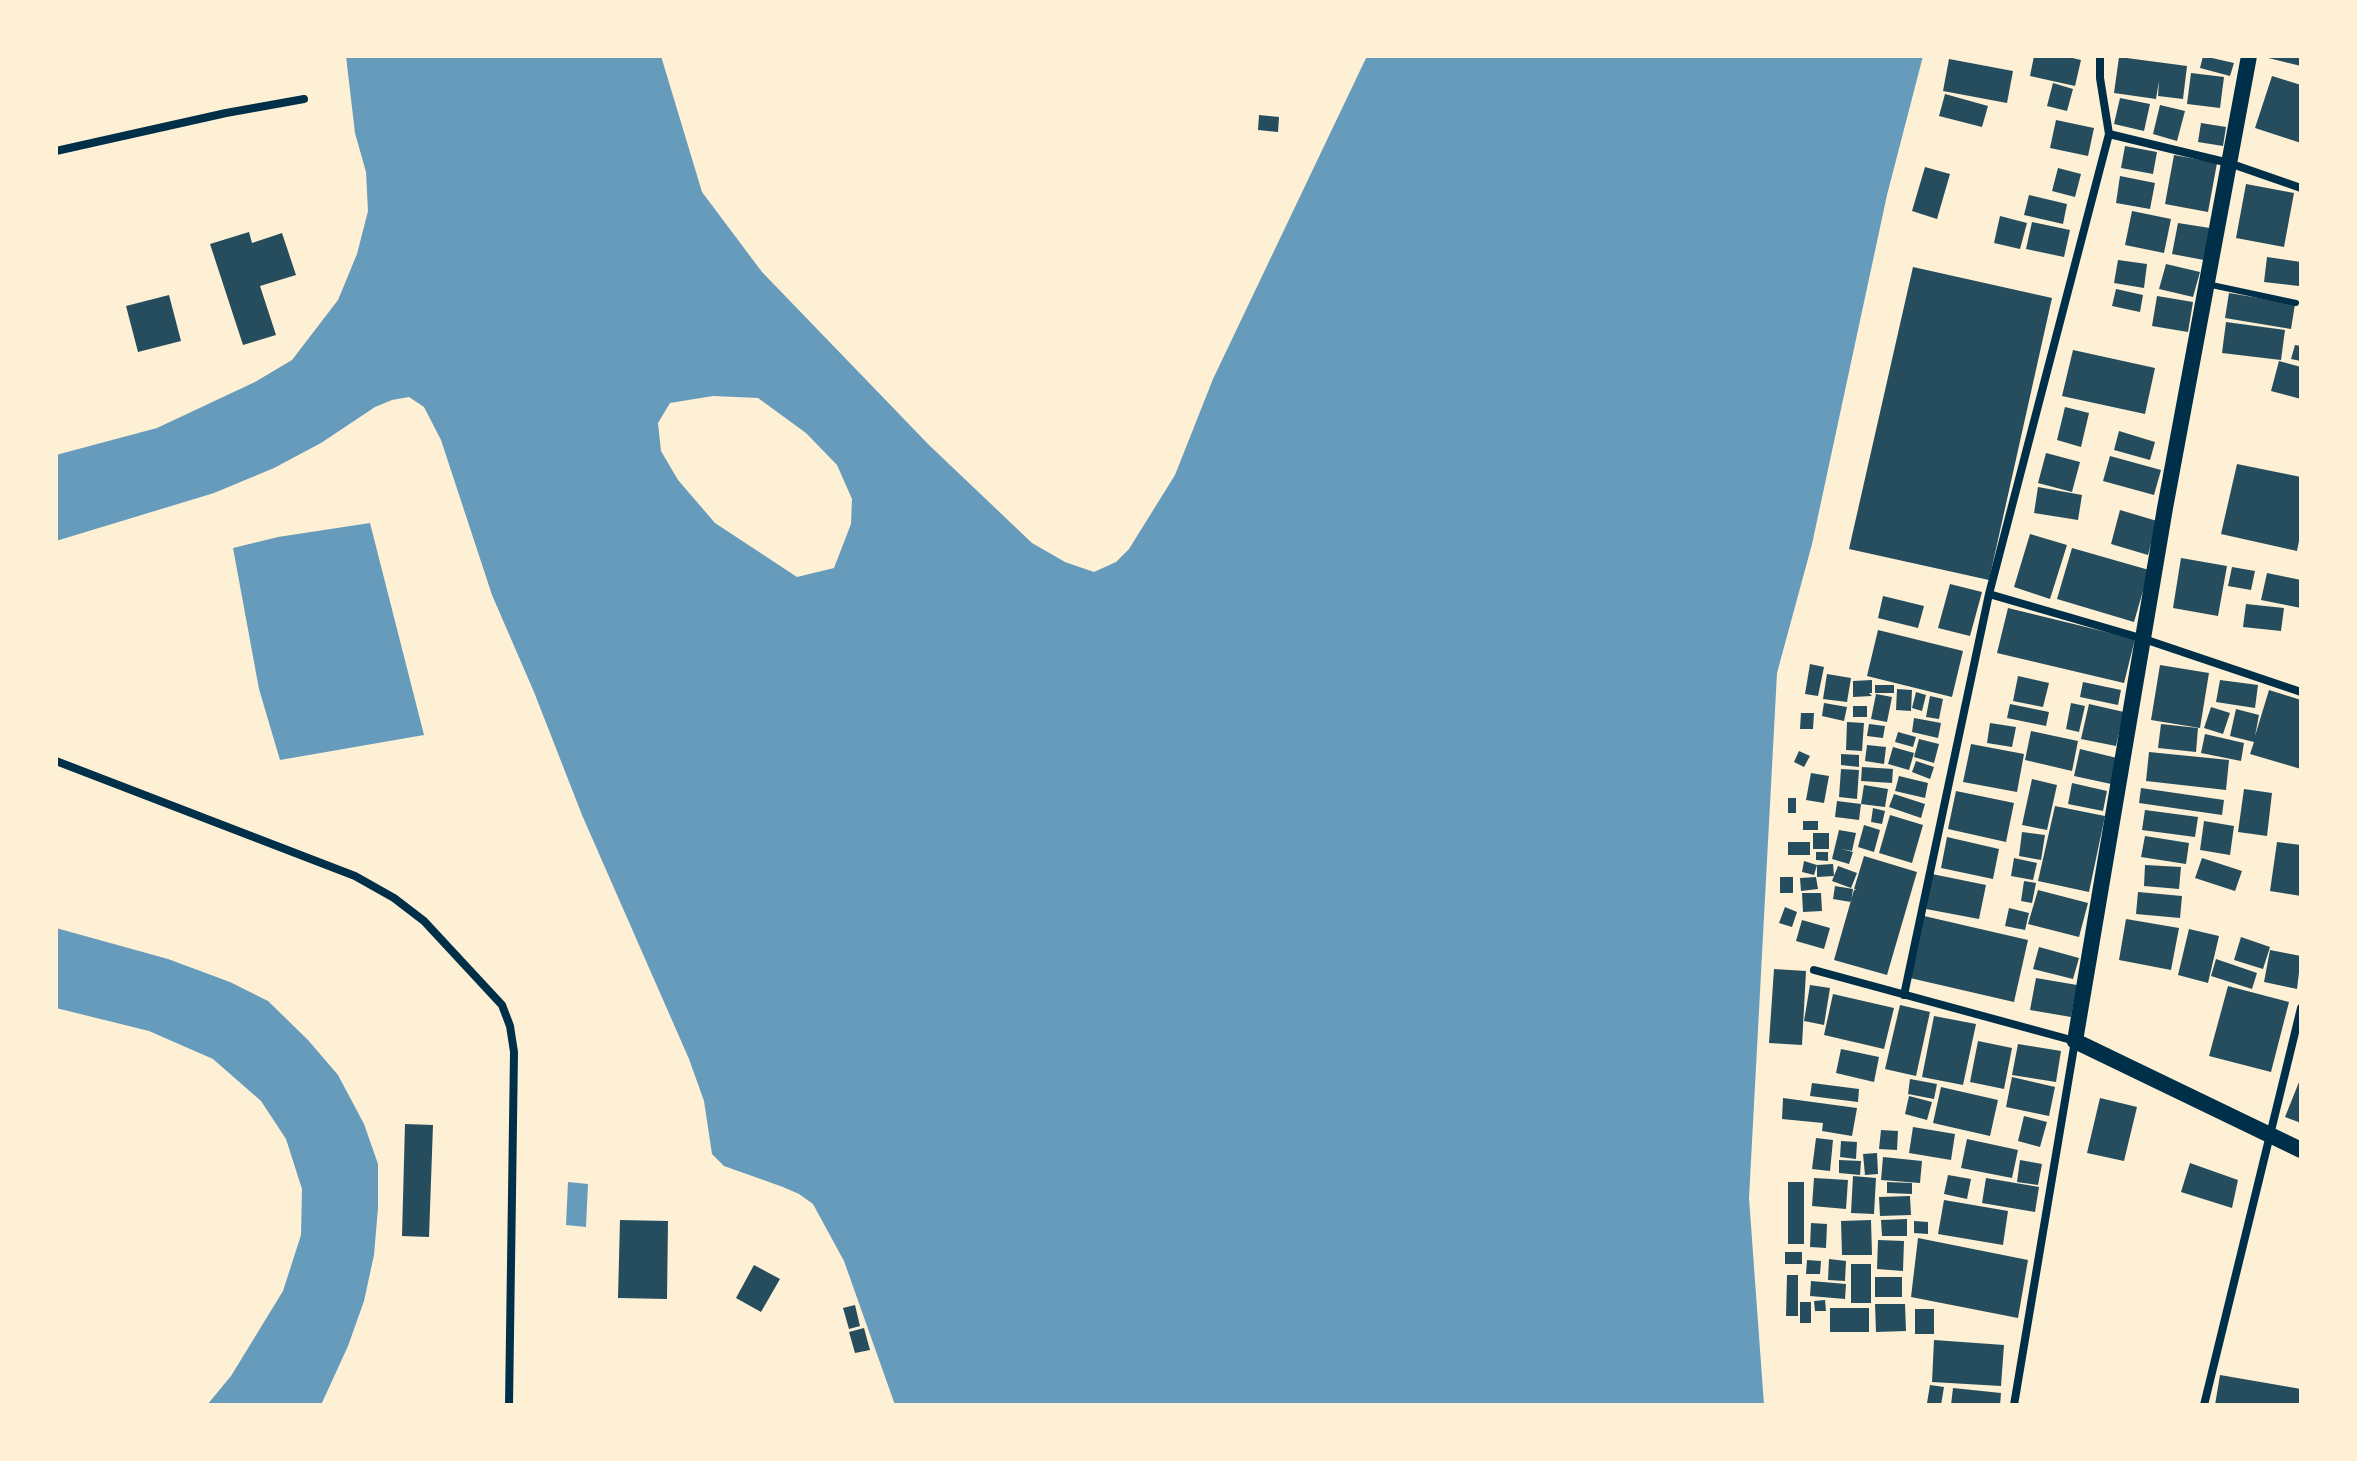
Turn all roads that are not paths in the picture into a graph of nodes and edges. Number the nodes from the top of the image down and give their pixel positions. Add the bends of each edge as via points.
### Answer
1 (2100, 56) edge
2 (2249, 56) edge
3 (304, 99) dead end
4 (2109, 134) junction
5 (56, 151) edge
6 (2229, 163) junction
7 (2301, 188) edge
8 (2207, 284) junction
9 (2296, 303) dead end
10 (1989, 594) junction
11 (2144, 639) junction
12 (2301, 692) edge
13 (56, 761) edge
14 (1814, 970) dead end
15 (1904, 995) junction
16 (2301, 1008) edge
17 (2075, 1041) junction
18 (2269, 1134) junction
19 (2301, 1150) edge
20 (509, 1405) edge
21 (2014, 1405) edge
22 (2204, 1405) edge

1 - 4 street
2 - 6 main road
3 - 5 street
4 - 6 street
4 - 10 street
6 - 7 street
6 - 8 main road
8 - 9 lane
8 - 11 main road
10 - 11 street
10 - 15 street
11 - 12 street
11 - 17 main road
13 - 20 street via 355,876 424,921 502,1005 514,1052
14 - 15 street
15 - 17 street
16 - 18 street
17 - 18 main road
17 - 21 street
18 - 19 main road
18 - 22 street

